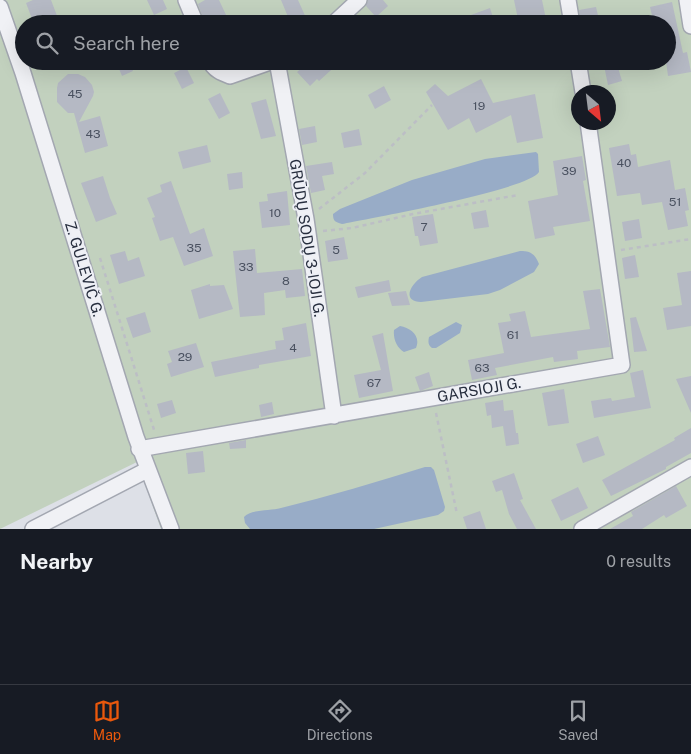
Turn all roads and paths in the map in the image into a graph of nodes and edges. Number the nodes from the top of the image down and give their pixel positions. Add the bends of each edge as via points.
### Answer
1 (186, 0) edge
2 (360, 0) edge
3 (568, 0) edge
4 (687, 0) edge
5 (0, 8) edge
6 (192, 15) edge
7 (343, 15) edge
8 (570, 15) edge
9 (691, 26) edge
10 (15, 50) edge
11 (22, 70) edge
12 (218, 70) edge
13 (248, 70) edge
14 (277, 70) edge
15 (579, 70) edge
16 (582, 85) edge
17 (432, 105) dead end
18 (589, 130) edge
19 (518, 195) dead end
20 (307, 226) junction
21 (691, 239) edge
22 (606, 253) junction
23 (100, 258) dead end
24 (433, 398) junction
25 (334, 416) junction
26 (159, 445) junction
27 (140, 449) junction
28 (691, 467) edge
29 (147, 470) junction
30 (457, 514) dead end
31 (33, 529) edge
32 (170, 529) edge
33 (582, 529) edge

1 - 6 street
2 - 7 street
3 - 8 street
4 - 9 street
5 - 10 street, Z. GULEVIČ G.
11 - 27 street, Z. GULEVIČ G.
12 - 13 street via 230,76
14 - 20 street, GRŪDŲ SODŲ 3-IOJI G.
15 - 16 street
17 - 20 path
18 - 22 street
19 - 20 path via 352,228
20 - 25 street, GRŪDŲ SODŲ 3-IOJI G.
21 - 22 path
22 - 24 street, GARSIOJI G. via 622,365
23 - 26 path
24 - 25 street, GARSIOJI G.
24 - 30 path
25 - 26 street, GARSIOJI G.
26 - 27 street, GARSIOJI G.
27 - 29 street, Z. GULEVIČ G.
28 - 33 street
29 - 31 street
29 - 32 street, Z. GULEVIČ G.

